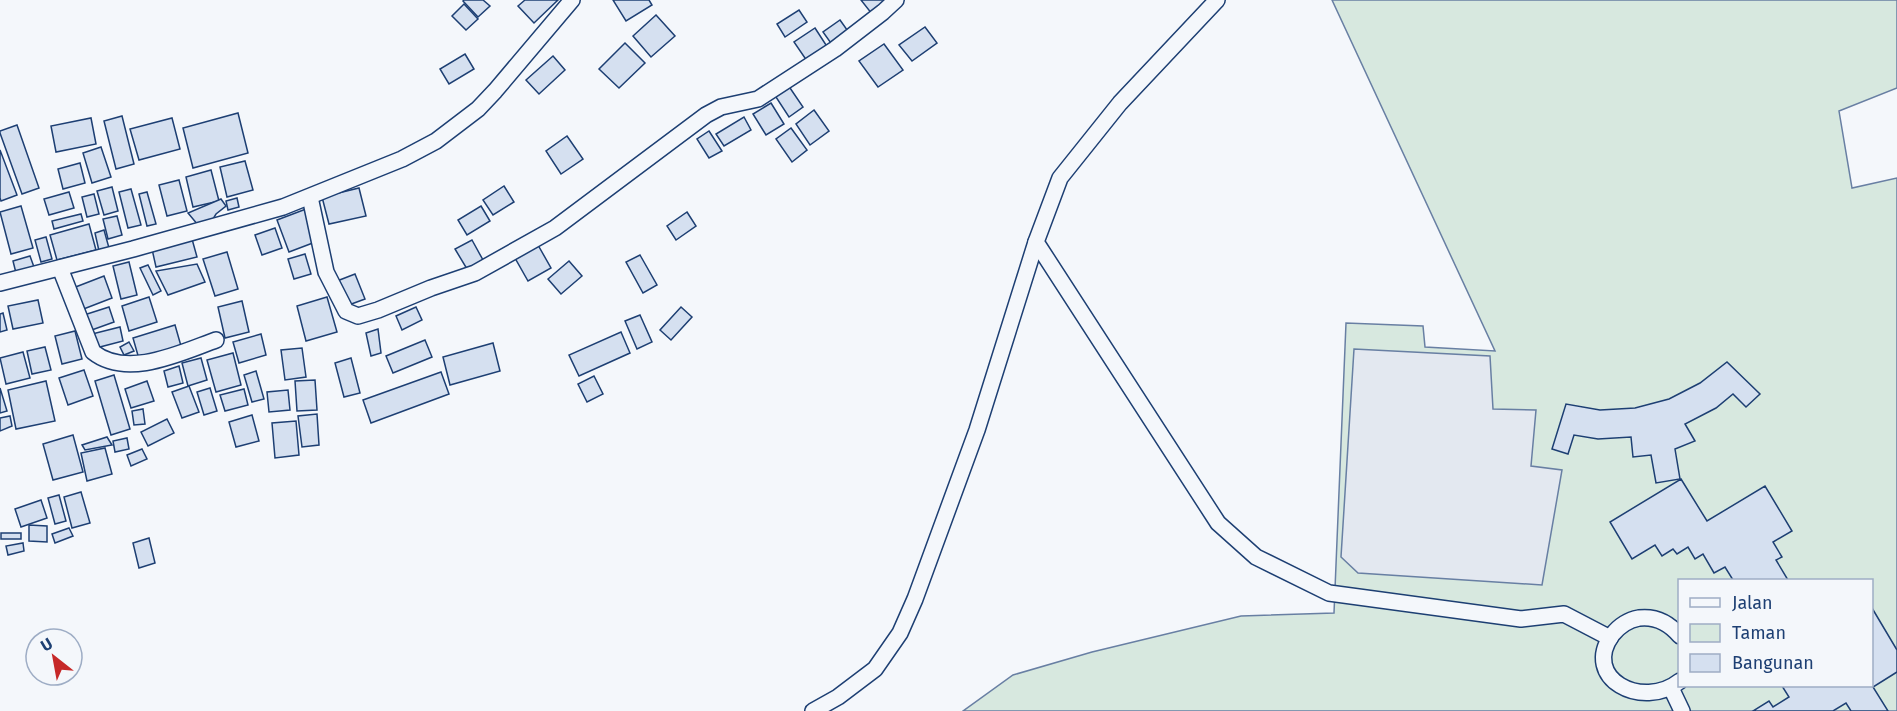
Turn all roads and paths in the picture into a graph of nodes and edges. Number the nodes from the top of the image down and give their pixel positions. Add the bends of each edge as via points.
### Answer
1 (572, 0) edge
2 (896, 0) edge
3 (1209, 3) edge
4 (310, 197) junction
5 (1036, 242) junction
6 (60, 268) junction
7 (0, 283) edge
8 (216, 340) dead end
9 (1678, 634) edge
10 (1610, 638) junction
11 (1676, 685) edge
12 (813, 711) edge
13 (1682, 711) edge

1 - 4 street via 495,91 460,124 402,159
2 - 4 street via 835,49 758,99 721,107 705,115 555,228 475,273 378,310 358,316 346,312 326,272
3 - 5 street via 1060,178
4 - 6 street
5 - 10 street via 1218,523 1256,557 1329,593 1521,619 1564,614
5 - 12 street via 977,430 900,633 875,669
6 - 7 street
6 - 8 street via 93,352 103,360 124,364 163,360
9 - 10 street via 1665,622 1643,618 1624,624
10 - 11 street via 1605,666 1622,692 1642,699 1663,696
11 - 13 street

